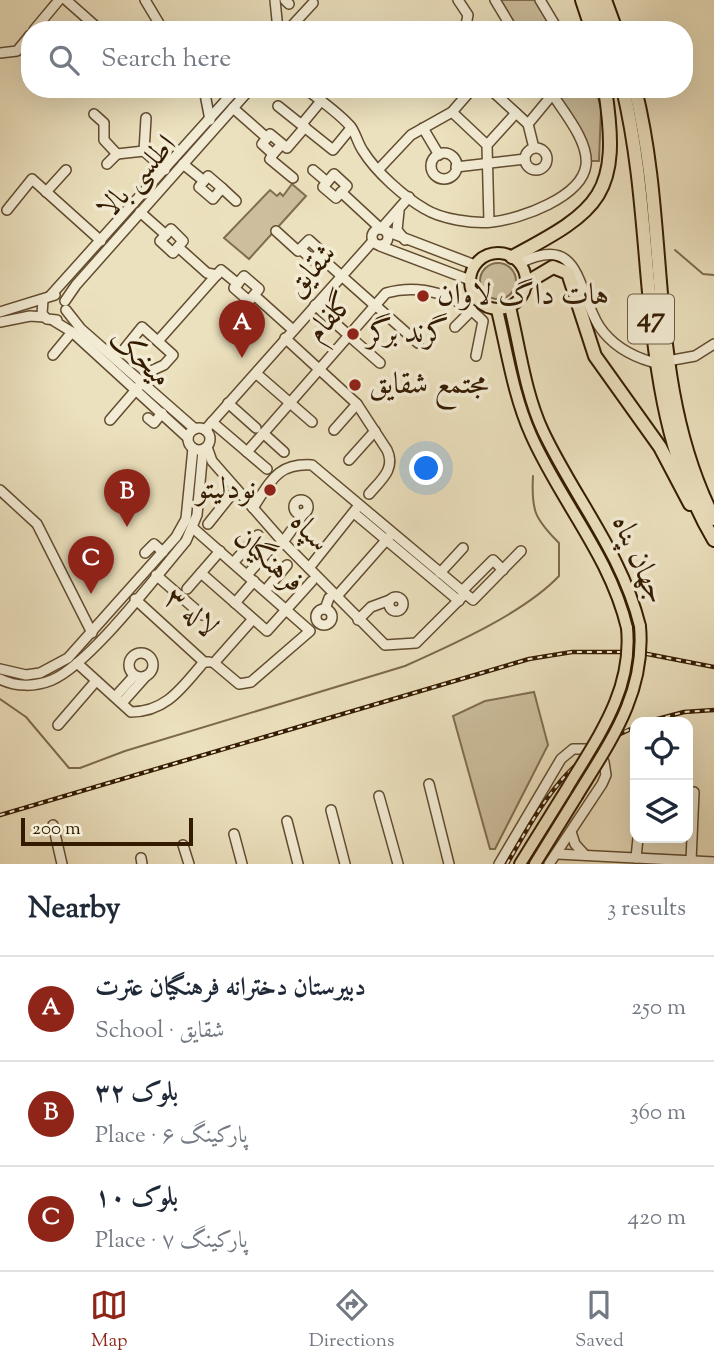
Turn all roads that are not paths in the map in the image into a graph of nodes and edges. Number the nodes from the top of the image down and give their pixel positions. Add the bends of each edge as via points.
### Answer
1 (59, 0) edge
2 (66, 0) edge
3 (145, 0) edge
4 (275, 0) edge
5 (458, 0) edge
6 (495, 0) edge
7 (540, 0) edge
8 (582, 0) edge
9 (593, 0) edge
10 (605, 0) edge
11 (313, 3) dead end
12 (42, 21) edge
13 (90, 21) edge
14 (158, 21) edge
15 (277, 21) edge
16 (296, 21) edge
17 (467, 21) edge
18 (508, 21) edge
19 (553, 21) edge
20 (589, 21) edge
21 (601, 21) edge
22 (613, 21) edge
23 (21, 46) edge
24 (0, 53) edge
25 (206, 98) edge
26 (230, 98) edge
27 (242, 98) edge
28 (317, 98) edge
29 (464, 98) edge
30 (500, 98) edge
31 (547, 98) edge
32 (555, 98) edge
33 (601, 98) edge
34 (626, 98) edge
35 (636, 98) edge
36 (321, 101) junction
37 (278, 106) dead end
38 (233, 108) junction
39 (452, 112) junction
40 (516, 113) junction
41 (94, 114) dead end
42 (146, 118) dead end
43 (213, 123) junction
44 (528, 124) junction
45 (304, 126) junction
46 (351, 128) junction
47 (423, 128) junction
48 (267, 138) junction
49 (282, 144) junction
50 (487, 145) junction
51 (534, 148) junction
52 (144, 152) junction
53 (117, 154) junction
54 (273, 154) junction
55 (439, 155) junction
56 (525, 159) junction
57 (183, 163) junction
58 (488, 163) junction
59 (107, 164) dead end
60 (456, 167) junction
61 (379, 169) junction
62 (65, 170) dead end
63 (165, 170) junction
64 (313, 170) dead end
65 (293, 178) dead end
66 (46, 192) junction
67 (410, 197) junction
68 (236, 201) dead end
69 (7, 210) dead end
70 (399, 210) junction
71 (140, 212) junction
72 (489, 222) junction
73 (383, 230) junction
74 (276, 231) dead end
75 (101, 241) junction
76 (406, 241) junction
77 (377, 243) junction
78 (516, 260) junction
79 (475, 265) junction
80 (217, 275) junction
81 (342, 275) junction
82 (470, 280) junction
83 (526, 283) junction
84 (47, 297) junction
85 (373, 304) junction
86 (315, 305) junction
87 (65, 306) junction
88 (510, 307) junction
89 (472, 310) junction
90 (497, 310) junction
91 (0, 312) edge
92 (44, 317) junction
93 (54, 321) junction
94 (0, 322) edge
95 (455, 327) dead end
96 (293, 330) junction
97 (72, 332) junction
98 (346, 334) junction
99 (285, 338) junction
100 (158, 341) junction
101 (418, 343) dead end
102 (714, 344) edge
103 (125, 348) dead end
104 (52, 355) dead end
105 (476, 356) dead end
106 (673, 360) dead end
107 (652, 362) dead end
108 (380, 363) dead end
109 (318, 369) junction
110 (258, 375) dead end
111 (139, 386) junction
112 (289, 402) junction
113 (228, 403) junction
114 (357, 404) junction
115 (162, 413) junction
116 (148, 418) dead end
117 (110, 419) dead end
118 (312, 422) dead end
119 (209, 426) junction
120 (195, 429) junction
121 (260, 430) junction
122 (334, 430) dead end
123 (375, 431) junction
124 (188, 438) junction
125 (192, 448) junction
126 (205, 448) junction
127 (247, 452) junction
128 (285, 452) dead end
129 (349, 460) dead end
130 (267, 469) dead end
131 (236, 489) junction
132 (0, 490) edge
133 (369, 494) dead end
134 (253, 508) junction
135 (356, 509) junction
136 (304, 513) dead end
137 (208, 524) dead end
138 (193, 528) junction
139 (712, 530) edge
140 (258, 535) dead end
141 (390, 537) junction
142 (283, 542) junction
143 (272, 547) dead end
144 (463, 548) dead end
145 (220, 551) junction
146 (521, 551) dead end
147 (163, 552) junction
148 (145, 553) dead end
149 (233, 563) junction
150 (287, 565) dead end
151 (309, 568) junction
152 (503, 569) junction
153 (201, 573) junction
154 (440, 573) junction
155 (156, 575) junction
156 (250, 578) junction
157 (312, 581) dead end
158 (187, 589) dead end
159 (265, 591) junction
160 (333, 597) junction
161 (465, 597) junction
162 (135, 599) junction
163 (390, 600) dead end
164 (235, 603) junction
165 (286, 610) junction
166 (202, 615) dead end
167 (253, 619) junction
168 (358, 620) junction
169 (307, 628) junction
170 (92, 633) junction
171 (209, 662) junction
172 (77, 663) junction
173 (0, 669) edge
174 (134, 676) junction
175 (147, 676) junction
176 (0, 679) edge
177 (96, 681) junction
178 (118, 700) junction
179 (58, 725) dead end
180 (429, 784) dead end
181 (694, 792) dead end
182 (379, 796) dead end
183 (331, 810) dead end
184 (287, 821) dead end
185 (53, 825) dead end
186 (572, 832) junction
187 (234, 834) dead end
188 (638, 843) edge
189 (184, 845) dead end
190 (585, 855) junction
191 (636, 858) junction
192 (557, 859) edge
193 (691, 861) junction
194 (714, 862) edge
195 (62, 864) edge
196 (189, 864) edge
197 (242, 864) edge
198 (298, 864) edge
199 (345, 864) edge
200 (398, 864) edge
201 (449, 864) edge
202 (499, 864) edge
203 (520, 864) edge
204 (535, 864) edge
205 (550, 864) edge

1 - 12 street
2 - 13 street
3 - 14 street
4 - 15 street
5 - 17 street
6 - 18 street
7 - 19 street
8 - 20 highway
9 - 21 highway
10 - 22 highway
11 - 16 street
23 - 24 street
25 - 43 street
26 - 43 street, اطلسی بالا
27 - 38 street, اطلسی بالا
28 - 36 street
29 - 39 street
30 - 40 street
31 - 44 street
32 - 72 street via 584,148 583,178 570,191 538,208
33 - 78 highway via 612,131 609,171 601,194 574,222
34 - 139 highway, 47 via 644,203 651,322 662,395 674,445
35 - 139 highway, 47 via 654,203 671,397
36 - 45 street
36 - 46 street
37 - 45 street
38 - 43 street, اطلسی بالا
38 - 48 street
39 - 47 street
39 - 50 street
40 - 44 street
40 - 50 street
41 - 53 street via 104,123 104,140
42 - 52 street
43 - 57 street, اطلسی بالا
43 - 63 street, اطلسی بالا
44 - 51 street
45 - 46 street via 333,150
45 - 49 street via 287,148
46 - 61 street
47 - 55 street
47 - 61 street
48 - 49 street via 270,134
48 - 54 street via 262,144
49 - 54 street
50 - 58 street
51 - 56 street
51 - 56 street via 544,151 546,165 533,170
52 - 53 street
52 - 63 street
53 - 59 street
54 - 65 street via 270,159
55 - 60 street via 451,156
55 - 60 street via 431,164 438,178 450,177
56 - 58 street
57 - 68 street via 204,181 208,176
57 - 71 street, اطلسی بالا
58 - 60 street
58 - 72 street
61 - 67 street
62 - 66 street
63 - 75 street, اطلسی بالا
64 - 73 street via 327,182 323,187 336,198 341,192
66 - 69 street via 33,179
66 - 75 street
67 - 70 street
67 - 72 street via 433,214
70 - 73 street
70 - 76 street via 397,230
71 - 80 street via 166,235 171,229 183,241 178,247 207,273
71 - 87 street, اطلسی بالا
73 - 76 street
73 - 77 street via 373,233
73 - 77 street via 388,240
74 - 81 street via 298,251 313,260 318,255
75 - 84 street, اطلسی بالا
76 - 79 street
77 - 81 street, شقایق
77 - 82 street
78 - 79 main road via 492,254
78 - 83 main road
78 - 107 street via 541,255 566,258 606,335 628,352
79 - 82 main road
80 - 96 street via 221,270 248,301 254,295
80 - 100 street
81 - 85 street
81 - 86 street, شقایق
82 - 90 main road via 479,302
83 - 88 main road via 522,297
83 - 139 highway via 553,267 568,273 595,356 660,447 688,502
84 - 87 street via 59,296
84 - 91 street
84 - 92 street via 40,311
85 - 89 street, گلفام via 386,293 420,289
85 - 98 street, گلفام
85 - 101 street
86 - 96 street, شقایق
86 - 98 street
87 - 93 street via 62,318
87 - 111 street, میخک via 74,321
88 - 90 main road
88 - 204 main road, جهان پناه, bridge via 543,431 621,570 642,644 635,692 620,726
89 - 95 street
89 - 105 street via 484,321
90 - 203 main road, جهان پناه, bridge via 531,436 610,576 629,644 623,688 604,728
92 - 93 street
92 - 94 street
93 - 97 street, میخک
96 - 99 street, شقایق
97 - 104 street
97 - 111 street, میخک
98 - 108 street
98 - 109 street, گلفام
99 - 109 street
99 - 113 street, شقایق
100 - 103 street via 142,327
100 - 111 street via 173,355
102 - 106 street via 695,356
109 - 112 street, گلفام
109 - 114 street
110 - 112 street
111 - 115 street, میخک
111 - 117 street
111 - 120 street, میخک
112 - 118 street
112 - 121 street, گلفام
113 - 119 street, شقایق
113 - 121 street
114 - 122 street
114 - 123 street
115 - 116 street via 154,423
115 - 124 street, میخک
119 - 120 street
119 - 126 street via 211,440
119 - 127 street
120 - 124 street
121 - 127 street, گلفام
121 - 128 street
123 - 129 street
123 - 133 street via 391,465
124 - 125 street
125 - 126 street
125 - 147 street via 186,519
126 - 131 street, سپاه
126 - 138 street
127 - 130 street
131 - 134 street, سپاه
131 - 137 street
132 - 170 street via 37,524
134 - 135 street via 274,476 298,464 312,465
134 - 142 street, سپاه
135 - 141 street
135 - 151 street
136 - 142 street
138 - 145 street, فرهنگیان
138 - 155 street
140 - 149 street
141 - 154 street
141 - 160 street
141 - 161 street
142 - 151 street, سپاه
143 - 156 street
144 - 154 street
145 - 149 street, فرهنگیان
145 - 153 street
146 - 152 street
147 - 148 street via 154,544
147 - 170 street
149 - 156 street, فرهنگیان
150 - 159 street
151 - 160 street, سپاه
152 - 161 street
152 - 161 street via 493,560
153 - 158 street
153 - 164 street
154 - 161 street
155 - 162 street
155 - 166 street
156 - 159 street, فرهنگیان
156 - 164 street
157 - 165 street
159 - 165 street, فرهنگیان
160 - 168 street, سپاه
160 - 169 street, لاله ۳
161 - 168 street, سپاه via 416,643 385,645
162 - 171 street, لاله ۳
162 - 172 street
163 - 168 street via 371,607
164 - 167 street
165 - 167 street via 267,631
165 - 169 street, فرهنگیان
167 - 171 street
169 - 171 street, لاله ۳ via 251,682 239,684
170 - 173 street via 68,658 48,670 26,676
171 - 178 street via 157,708 131,712
172 - 176 street via 43,683 20,685
172 - 177 street
174 - 175 street
174 - 175 street via 128,662 140,652 153,662
174 - 178 street
175 - 178 street
177 - 178 street
177 - 179 street
180 - 201 street
181 - 193 street
182 - 200 street
183 - 199 street
184 - 198 street
185 - 195 street
186 - 190 street
186 - 192 street
186 - 202 street via 606,775 602,757 586,748 573,749 557,764
187 - 197 street
188 - 191 street
189 - 196 street
190 - 191 street
190 - 192 street
191 - 193 street
192 - 205 street
193 - 194 street

